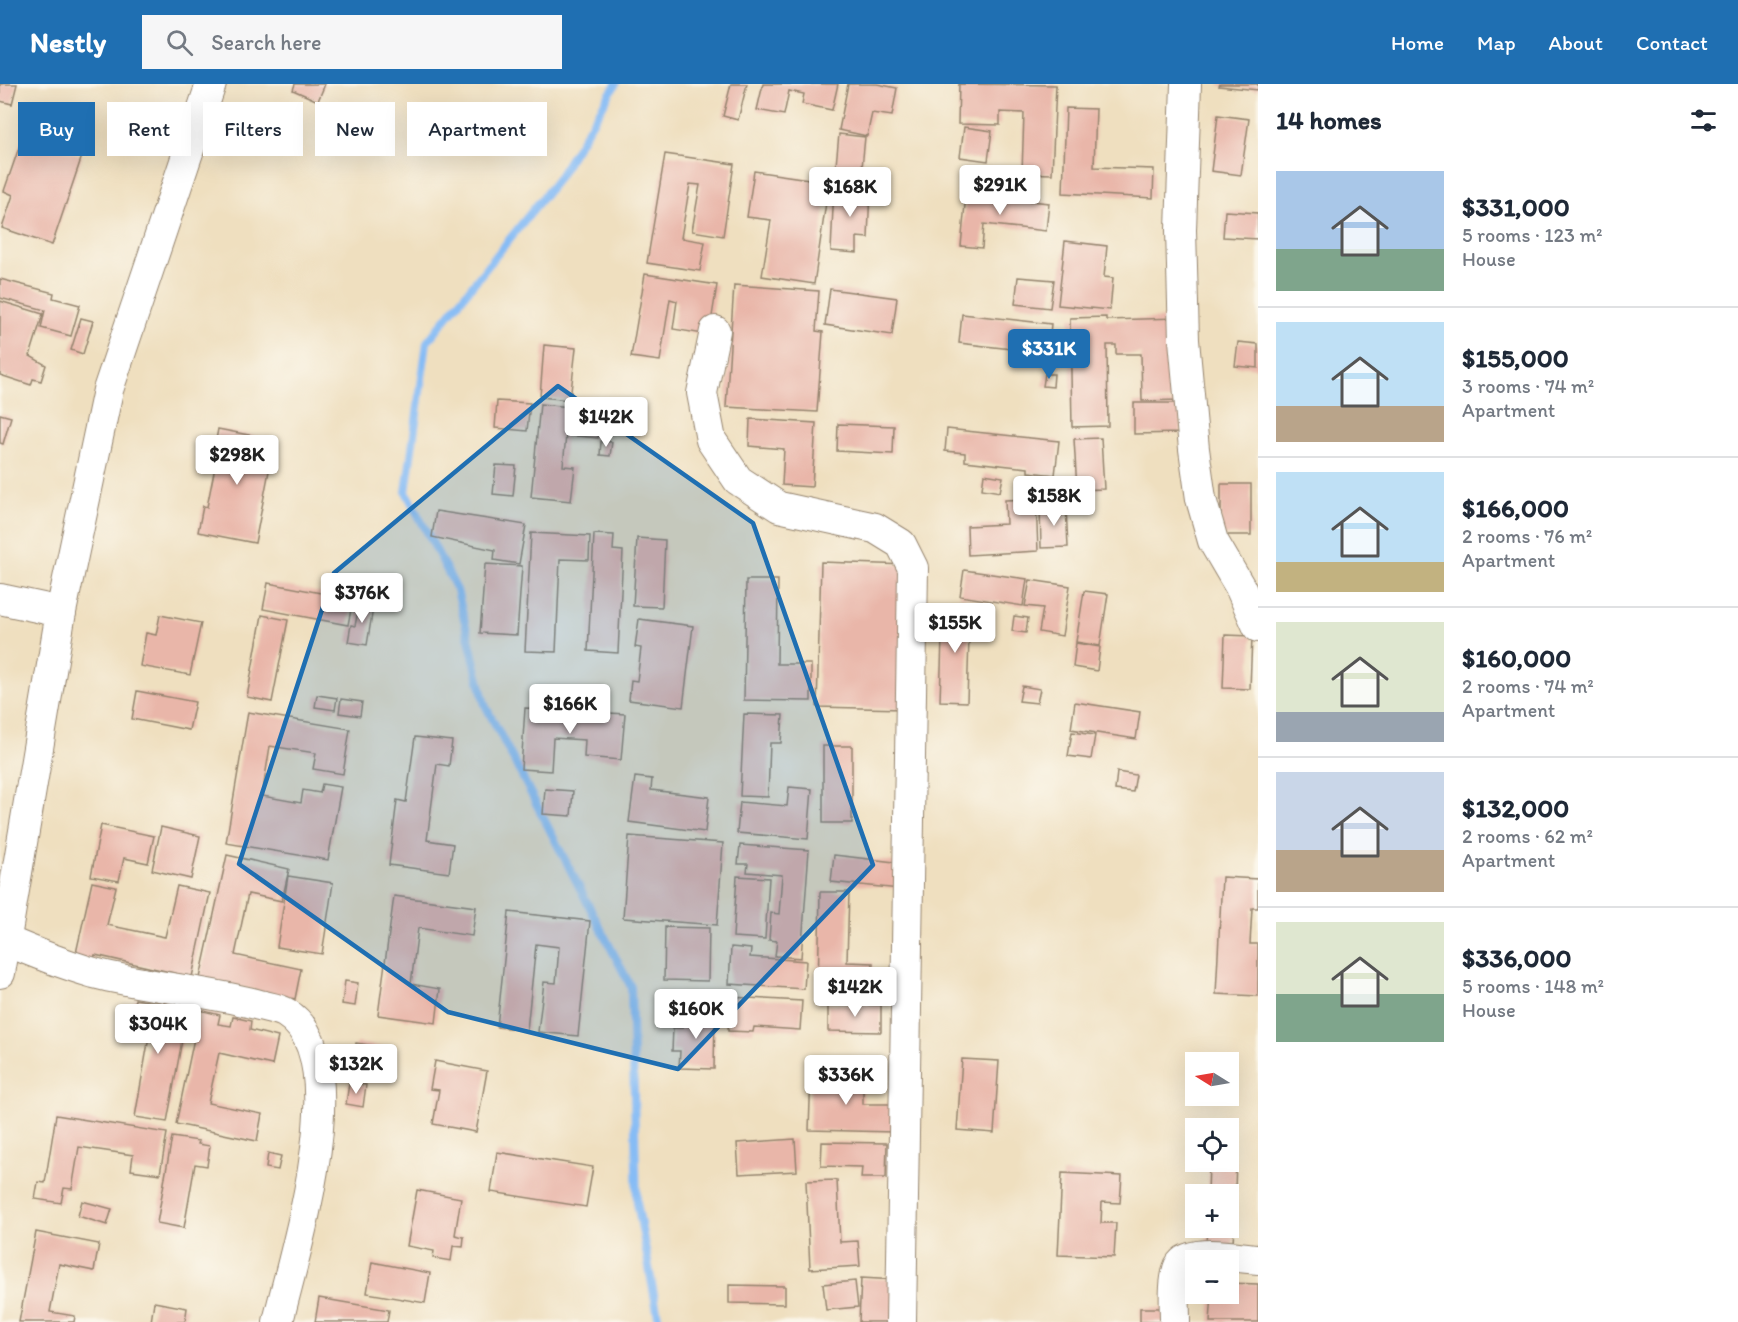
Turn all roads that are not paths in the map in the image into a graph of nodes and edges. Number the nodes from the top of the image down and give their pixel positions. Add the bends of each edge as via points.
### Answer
1 (211, 84) edge
2 (1186, 84) edge
3 (715, 331) dead end
4 (0, 599) edge
5 (61, 612) junction
6 (1258, 627) edge
7 (3, 940) edge
8 (0, 973) edge
9 (1258, 1259) edge
10 (278, 1322) edge
11 (901, 1322) edge
12 (1175, 1322) edge

1 - 5 street via 108,390
2 - 6 street via 1181,230 1194,449 1201,499 1213,541
3 - 11 street via 702,393 711,440 738,480 779,507 875,528 901,544 913,568
4 - 5 street
5 - 7 street
7 - 8 street
7 - 10 street via 94,973 286,1013 306,1032 318,1063 320,1119 314,1163
9 - 12 street via 1200,1255 1186,1258 1179,1268

